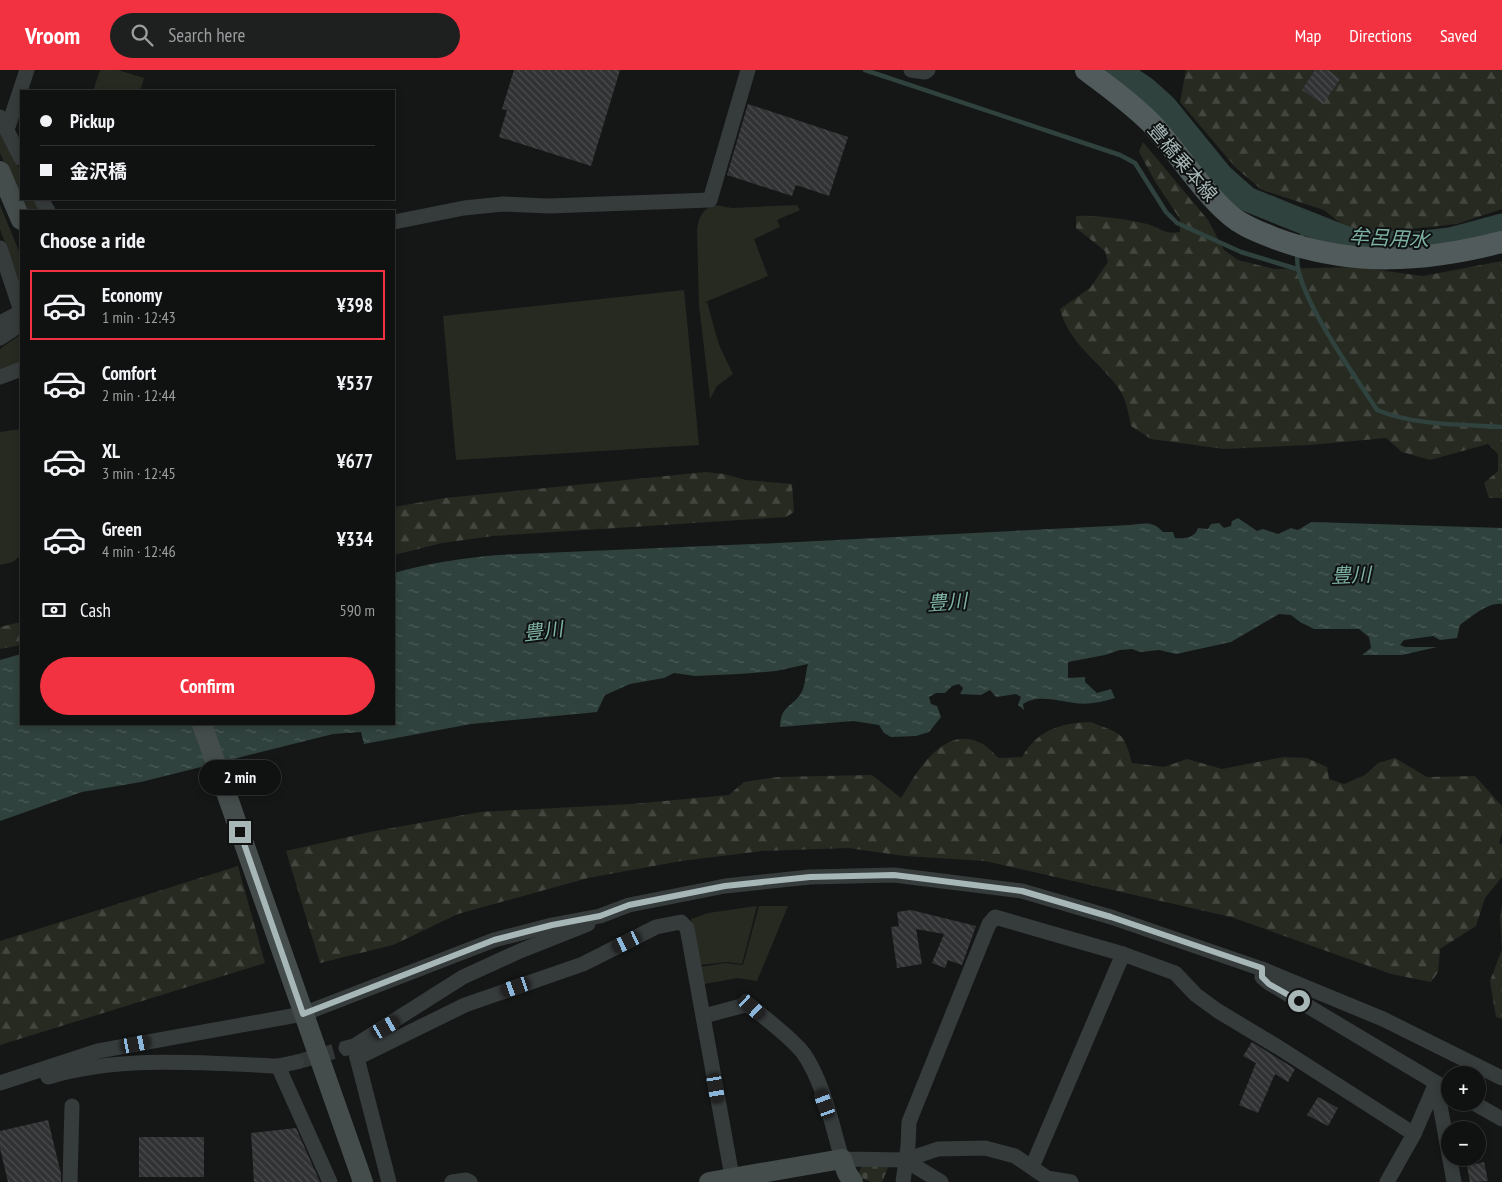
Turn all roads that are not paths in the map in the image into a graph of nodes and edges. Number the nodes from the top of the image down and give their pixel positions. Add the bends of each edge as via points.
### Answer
1 (27, 70) edge
2 (748, 70) edge
3 (911, 70) edge
4 (928, 70) edge
5 (1086, 70) edge
6 (4, 124) edge
7 (20, 156) edge
8 (0, 171) edge
9 (20, 218) edge
10 (395, 222) edge
11 (1502, 242) edge
12 (0, 248) edge
13 (20, 308) edge
14 (20, 312) edge
15 (0, 323) edge
16 (20, 325) edge
17 (0, 338) edge
18 (20, 368) edge
19 (0, 377) edge
20 (202, 725) edge
21 (600, 916) junction
22 (1123, 954) junction
23 (1262, 968) junction
24 (303, 1014) junction
25 (704, 1016) junction
26 (353, 1051) junction
27 (297, 1062) tunnel mouth
28 (278, 1066) junction
29 (1502, 1078) edge
30 (0, 1083) edge
31 (1436, 1083) junction
32 (1441, 1086) edge
33 (0, 1087) edge
34 (72, 1106) dead end
35 (1486, 1110) edge
36 (1502, 1119) edge
37 (1414, 1134) junction
38 (842, 1160) junction
39 (905, 1160) junction
40 (1032, 1167) junction
41 (733, 1180) edge
42 (70, 1182) edge
43 (330, 1182) edge
44 (363, 1182) edge
45 (390, 1182) edge
46 (452, 1182) edge
47 (470, 1182) edge
48 (709, 1182) edge
49 (853, 1182) edge
50 (903, 1182) edge
51 (941, 1182) edge
52 (1071, 1182) edge
53 (1387, 1182) edge
54 (1454, 1182) edge

1 - 6 street
2 - 10 street via 710,200 549,206 503,204
3 - 4 street
5 - 11 main road, 豊橋乗本線 via 1128,101 1152,125 1207,194 1232,217 1258,231 1310,249 1376,259 1423,258
6 - 7 street
8 - 9 main road
12 - 13 street
14 - 15 street
16 - 17 street
18 - 19 street
20 - 24 main road
21 - 23 street via 629,905 725,886 810,877 894,875 1022,891
21 - 24 street via 494,940
21 - 26 street via 583,928 520,951 464,977
22 - 37 street via 1175,973 1196,995 1218,1011
22 - 39 street via 995,917 988,924 909,1122
22 - 40 street
23 - 29 street via 1383,1020
23 - 31 street via 1262,977 1269,984
24 - 30 street via 98,1051
24 - 44 main road
25 - 26 street via 688,928 681,922 656,927 583,964 465,1005
25 - 38 street via 745,1005 752,1007 803,1053 831,1119
25 - 41 street
26 - 45 street
27 - 28 street
28 - 33 street via 146,1063 62,1072 17,1086
28 - 43 street
31 - 32 street
31 - 37 street
31 - 54 street
34 - 42 street
35 - 36 street
37 - 53 street
38 - 39 street
38 - 41 main road
38 - 49 main road
39 - 40 street via 938,1149 984,1148 1015,1156
39 - 50 street
39 - 51 street
40 - 52 street via 1047,1178
41 - 48 main road
46 - 47 street

